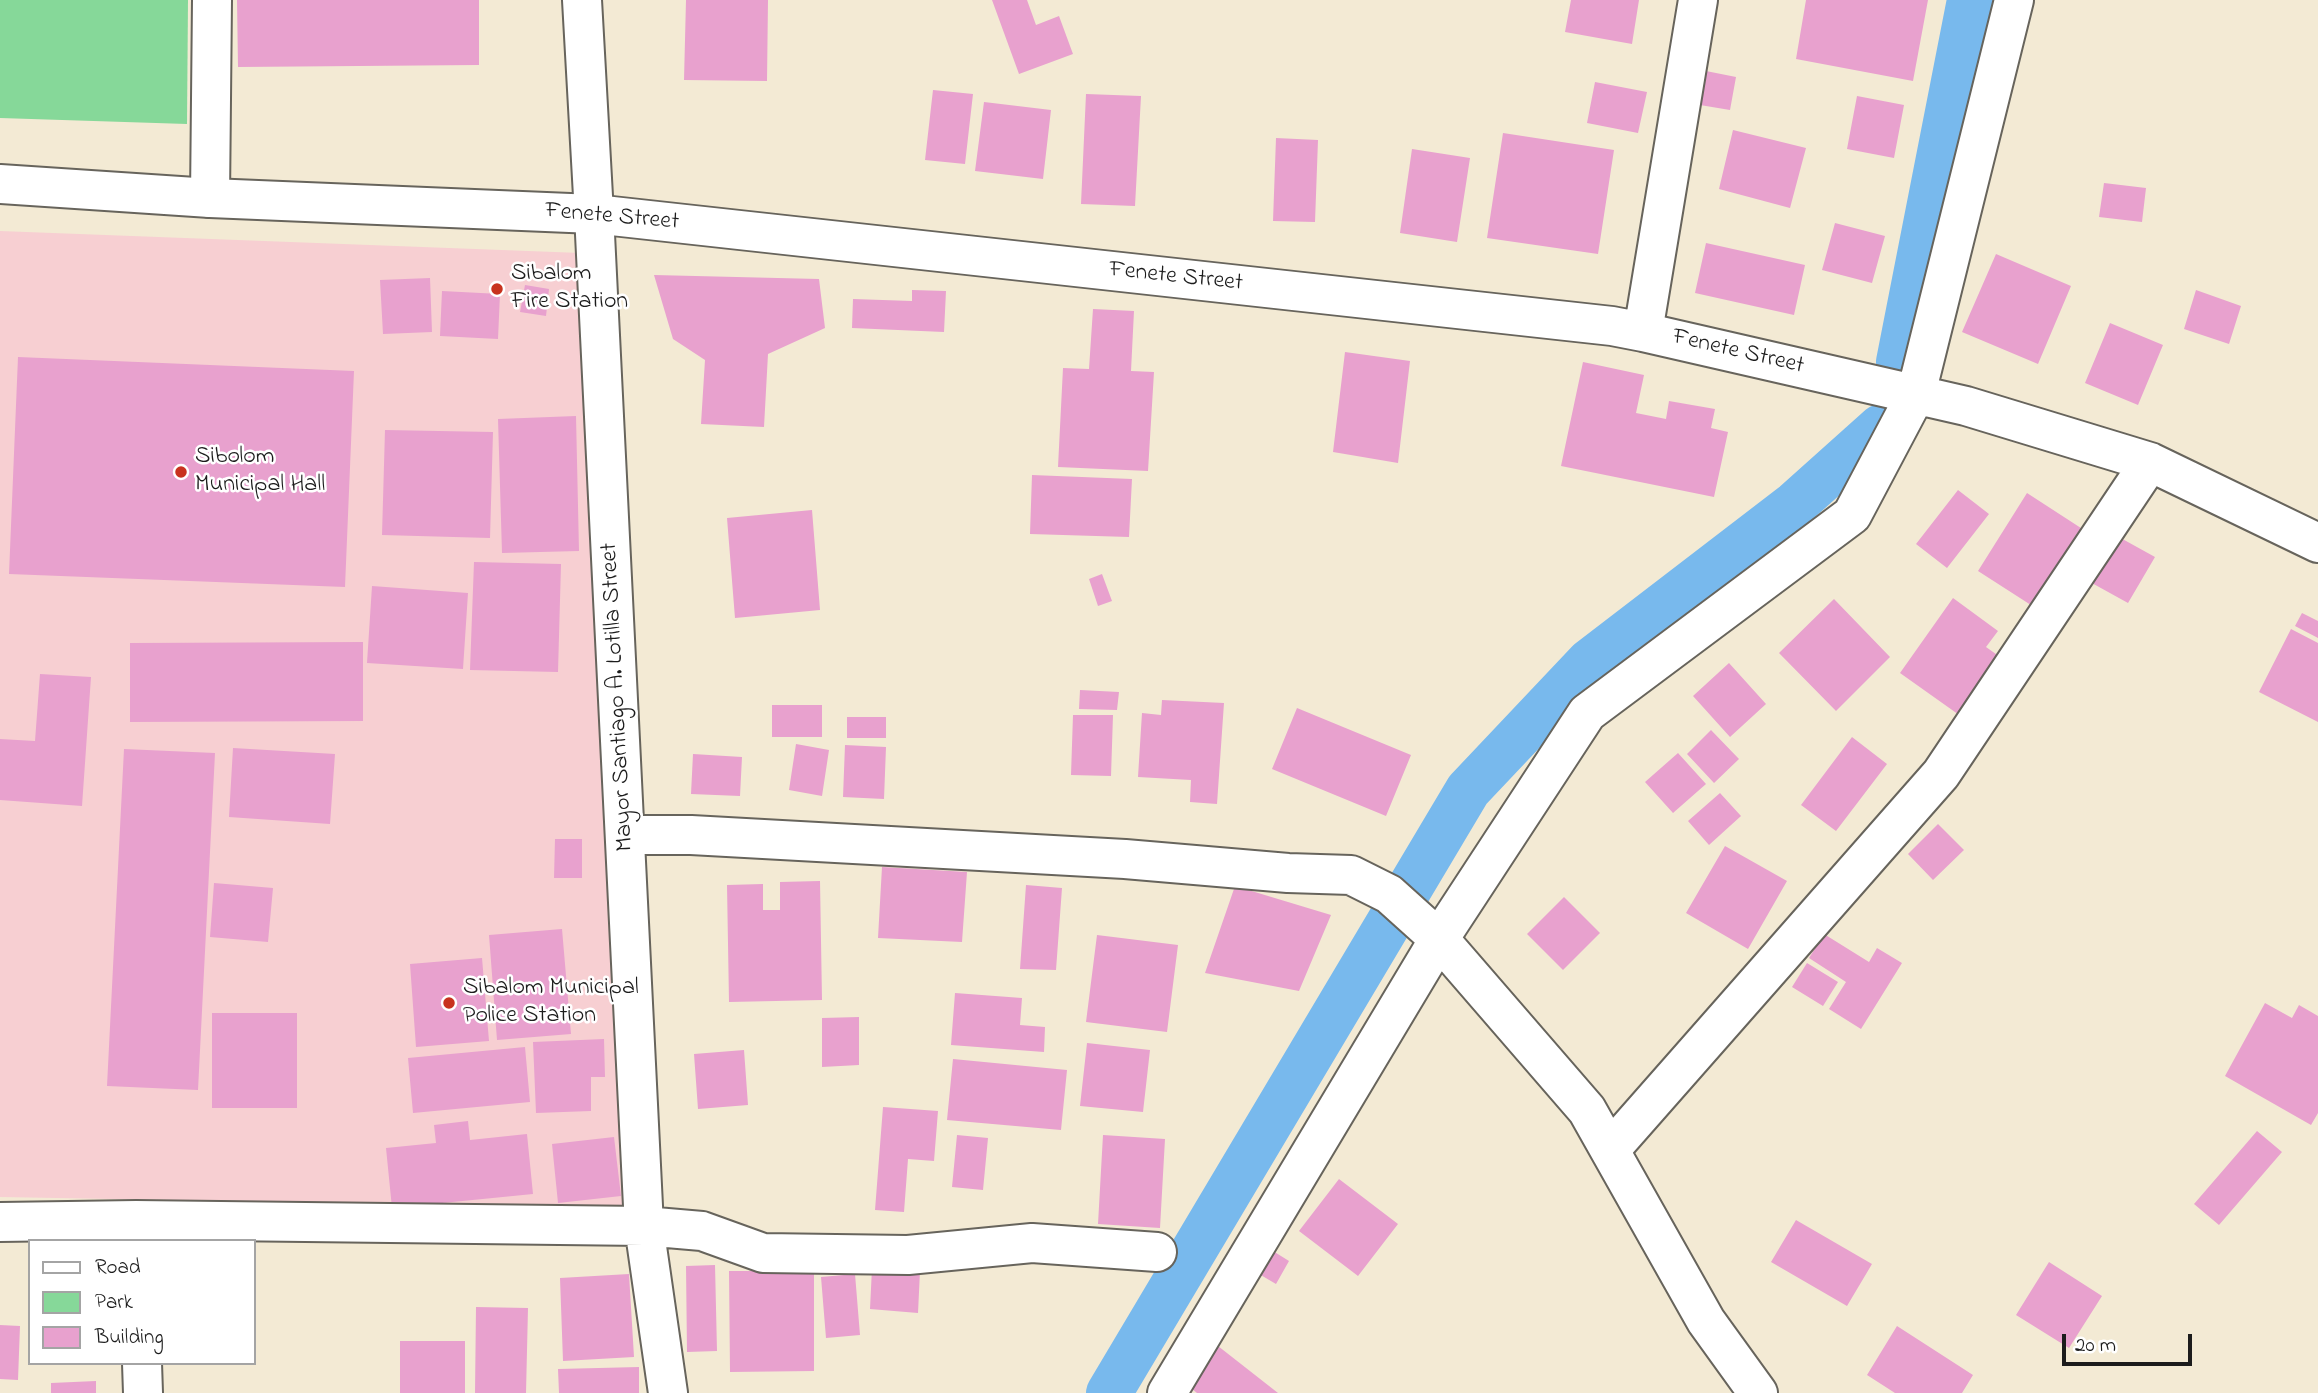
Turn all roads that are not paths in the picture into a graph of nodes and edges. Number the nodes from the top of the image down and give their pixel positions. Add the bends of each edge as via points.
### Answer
1 (212, 0) edge
2 (582, 0) edge
3 (1698, 0) edge
4 (2014, 0) edge
5 (0, 184) edge
6 (210, 198) junction
7 (593, 214) junction
8 (1643, 332) junction
9 (1916, 394) junction
10 (2150, 462) junction
11 (2318, 543) edge
12 (626, 835) junction
13 (1432, 931) junction
14 (1610, 1150) junction
15 (0, 1222) edge
16 (645, 1226) junction
17 (136, 1231) edge
18 (1157, 1252) dead end
19 (142, 1365) edge
20 (143, 1393) edge
21 (668, 1393) edge
22 (1167, 1393) edge
23 (1758, 1393) edge

1 - 6 street
2 - 7 street, Mayor Santiago A. Lotilla Street
3 - 8 street
4 - 9 street
5 - 6 street, Fenete Street
6 - 7 street, Fenete Street
7 - 8 street, Fenete Street
7 - 12 street, Mayor Santiago A. Lotilla Street
8 - 9 street, Fenete Street
9 - 10 street, Fenete Street
9 - 13 street via 1852,515 1587,713
10 - 11 street, Fenete Street
10 - 14 street via 1941,774
12 - 13 street via 691,835 1351,875 1389,894
12 - 16 street, Mayor Santiago A. Lotilla Street
13 - 14 street via 1587,1110
13 - 22 street
14 - 23 street via 1706,1321
15 - 17 street
16 - 17 street
16 - 18 street via 702,1231 763,1253 908,1255 1032,1244
16 - 21 street, Mayor Santiago A. Lotilla Street
19 - 20 street

